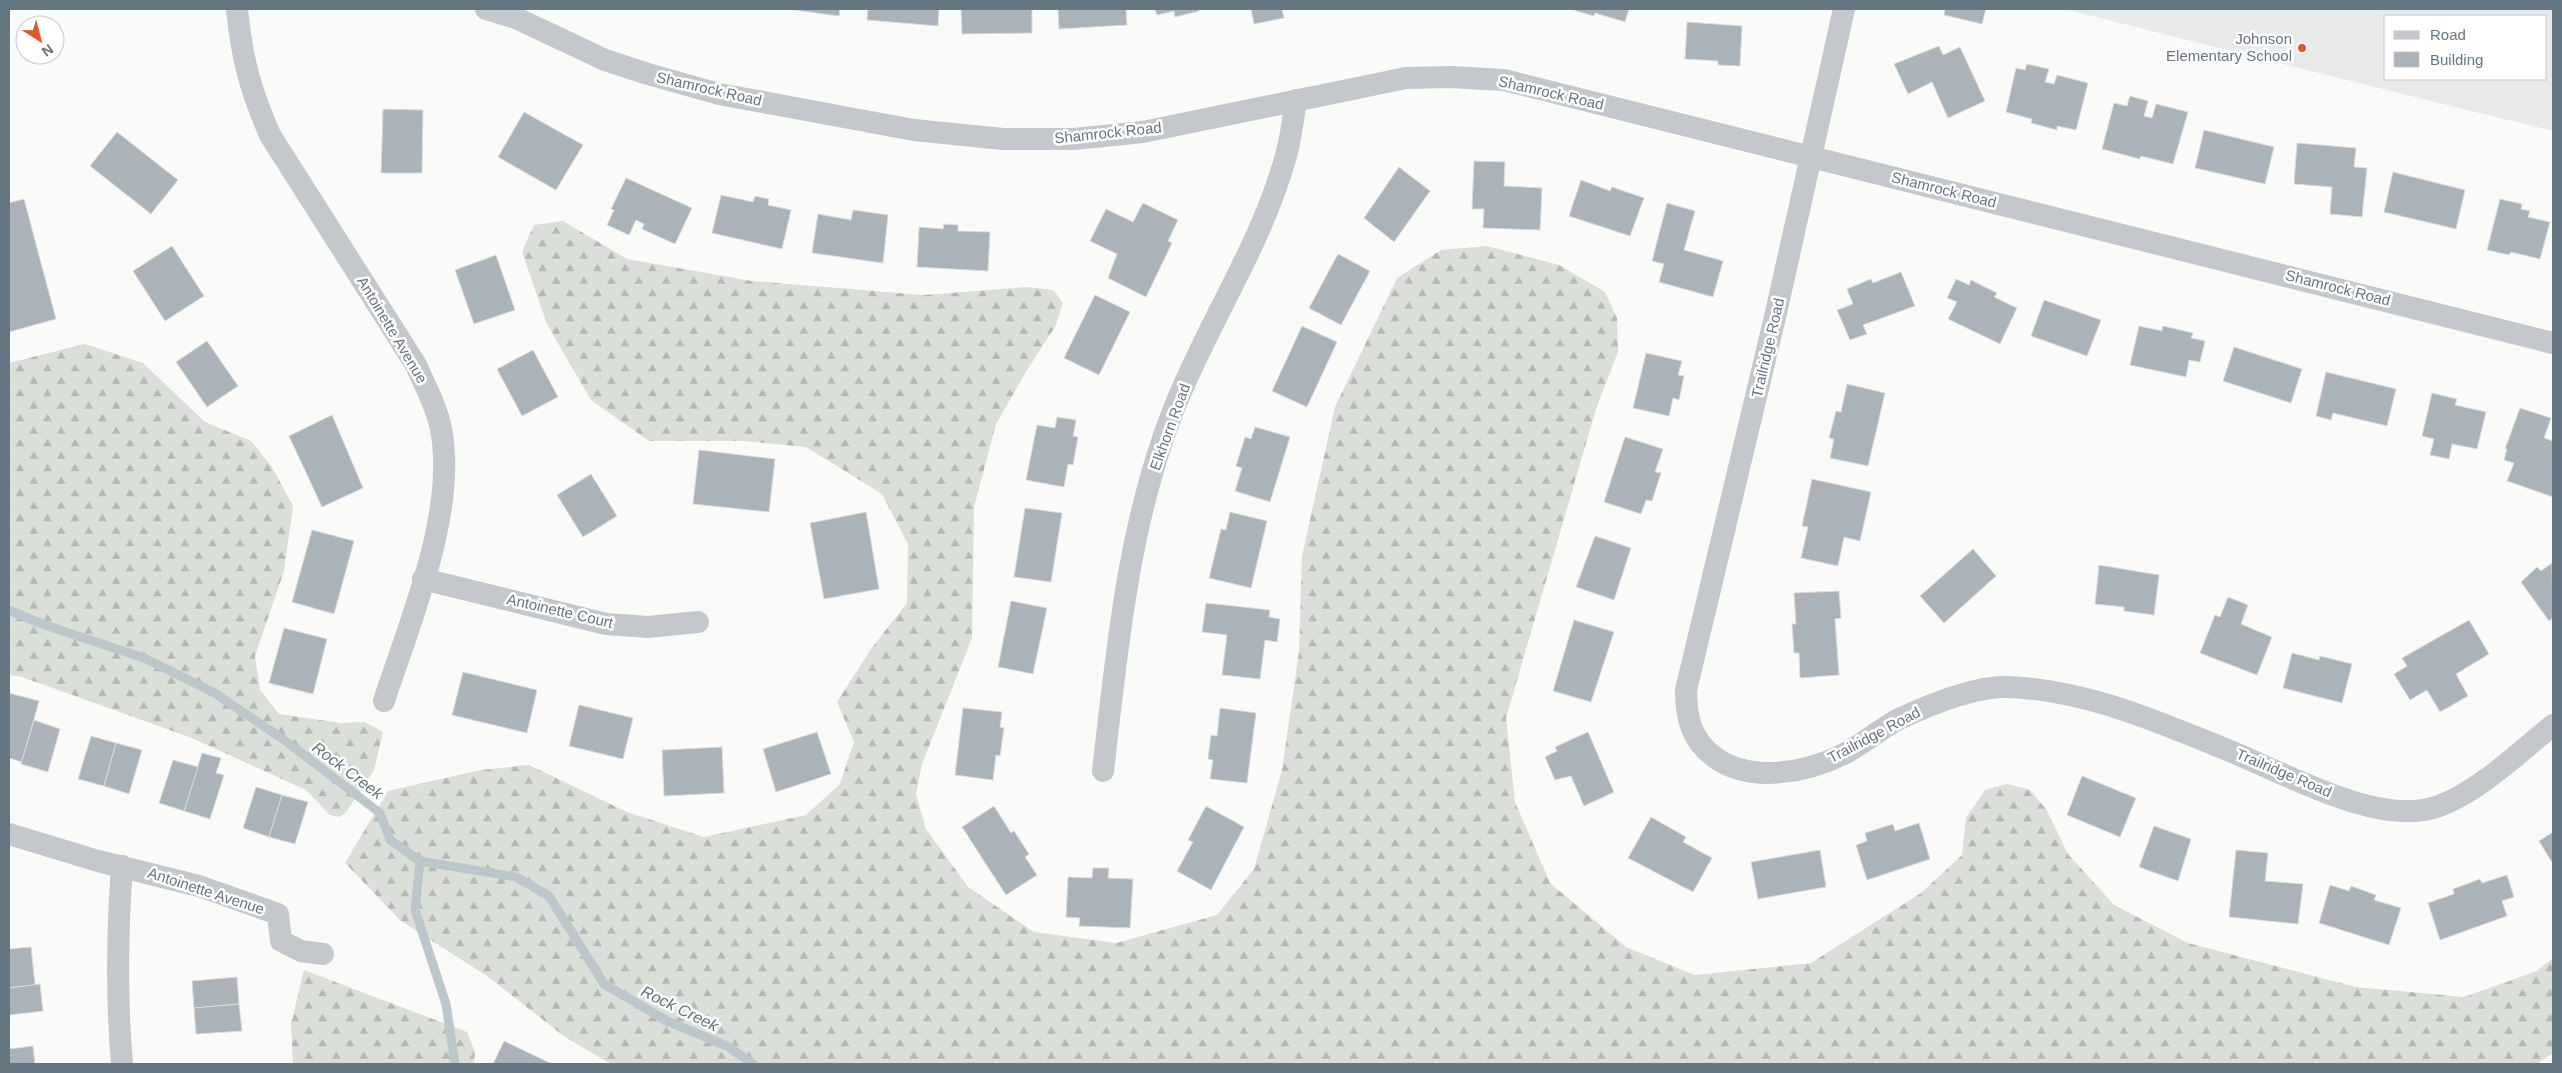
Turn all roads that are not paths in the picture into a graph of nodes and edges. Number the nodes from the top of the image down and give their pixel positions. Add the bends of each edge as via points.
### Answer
1 (237, 9) edge
2 (486, 9) edge
3 (1844, 9) edge
4 (1296, 100) junction
5 (1810, 158) junction
6 (2553, 342) edge
7 (423, 579) junction
8 (698, 622) dead end
9 (384, 701) dead end
10 (2553, 725) edge
11 (1103, 771) dead end
12 (9, 834) edge
13 (122, 866) junction
14 (323, 954) dead end
15 (122, 1064) edge

1 - 7 street, Antoinette Avenue via 241,51 253,94 270,135 416,366 433,402 441,429 445,470 442,511
2 - 4 street, Shamrock Road via 516,18 606,60 648,74 719,94 914,130 1003,139 1074,139 1143,132
3 - 5 street, Trailridge Road
4 - 5 street, Shamrock Road via 1406,78 1450,76 1504,80
4 - 11 street, Elkhorn Road via 1286,158 1266,214 1173,411 1147,493 1131,560
5 - 6 street, Shamrock Road
5 - 10 street, Trailridge Road via 1686,690 1686,712 1703,748 1724,764 1745,772 1779,772 1812,766 1844,754 1897,720 1945,699 2005,686 2054,691 2102,702 2225,748 2327,792 2381,810 2408,812 2435,808 2460,797
7 - 8 street, Antoinette Court via 606,624 648,627
7 - 9 street, Antoinette Avenue
12 - 13 street
13 - 14 street, Antoinette Avenue via 199,886 278,914 281,941 301,951
13 - 15 street via 117,1004

